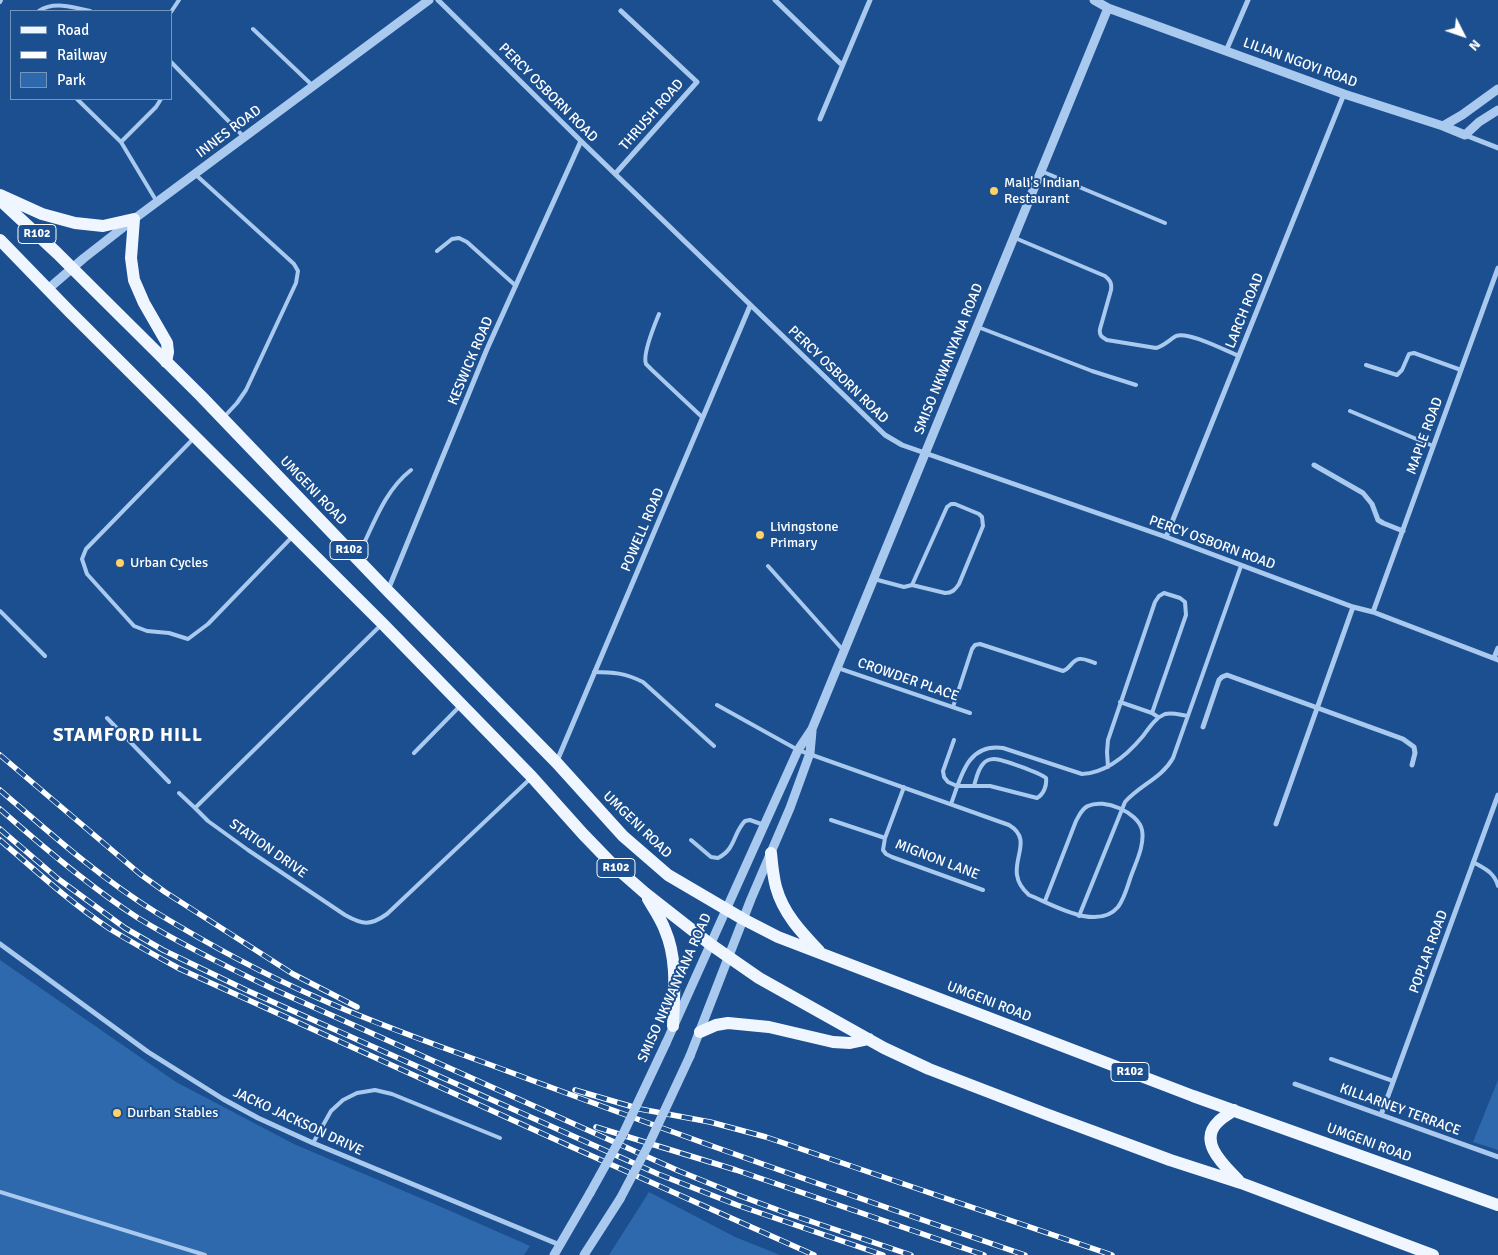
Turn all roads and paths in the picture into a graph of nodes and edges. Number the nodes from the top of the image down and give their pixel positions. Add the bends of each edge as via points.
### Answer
1 (179, 0) edge
2 (429, 0) edge
3 (438, 0) edge
4 (775, 0) edge
5 (870, 0) edge
6 (1094, 0) edge
7 (1248, 0) edge
8 (1109, 4) edge
9 (40, 10) edge
10 (84, 10) edge
11 (172, 10) edge
12 (621, 11) dead end
13 (253, 29) dead end
14 (1226, 51) junction
15 (172, 63) edge
16 (842, 65) junction
17 (313, 86) junction
18 (1498, 89) edge
19 (1344, 94) junction
20 (78, 100) edge
21 (160, 100) edge
22 (1498, 110) edge
23 (820, 119) dead end
24 (1443, 126) junction
25 (1465, 135) junction
26 (245, 138) junction
27 (581, 141) junction
28 (121, 142) junction
29 (1498, 148) edge
30 (1041, 172) junction
31 (615, 174) junction
32 (195, 175) junction
33 (0, 195) edge
34 (0, 200) edge
35 (157, 202) junction
36 (134, 219) junction
37 (1165, 223) dead end
38 (1014, 238) junction
39 (0, 240) edge
40 (437, 251) dead end
41 (72, 268) junction
42 (1498, 268) edge
43 (516, 286) junction
44 (48, 289) junction
45 (750, 306) junction
46 (659, 314) dead end
47 (976, 326) junction
48 (1239, 356) junction
49 (166, 362) junction
50 (1366, 365) dead end
51 (1461, 370) junction
52 (1136, 385) dead end
53 (1350, 411) dead end
54 (702, 417) junction
55 (223, 418) junction
56 (195, 437) junction
57 (1434, 446) junction
58 (926, 452) junction
59 (1314, 465) dead end
60 (411, 470) dead end
61 (1403, 531) junction
62 (294, 535) junction
63 (1166, 537) junction
64 (357, 558) junction
65 (768, 566) dead end
66 (1241, 566) junction
67 (874, 579) junction
68 (912, 585) junction
69 (388, 591) junction
70 (1353, 607) junction
71 (0, 611) edge
72 (1373, 612) junction
73 (382, 623) junction
74 (1498, 648) edge
75 (845, 651) junction
76 (44, 656) dead end
77 (1496, 659) edge
78 (1095, 663) dead end
79 (838, 668) junction
80 (594, 672) junction
81 (1120, 702) junction
82 (462, 704) junction
83 (717, 705) dead end
84 (953, 707) junction
85 (1317, 708) junction
86 (970, 713) dead end
87 (1152, 713) junction
88 (1188, 716) junction
89 (1158, 717) junction
90 (107, 718) dead end
91 (1203, 727) dead end
92 (812, 728) junction
93 (954, 740) dead end
94 (714, 746) dead end
95 (798, 750) junction
96 (414, 753) dead end
97 (810, 753) junction
98 (556, 762) junction
99 (1412, 765) dead end
100 (1108, 767) junction
101 (532, 777) junction
102 (169, 782) dead end
103 (957, 786) junction
104 (974, 786) junction
105 (904, 787) junction
106 (179, 793) dead end
107 (1498, 795) edge
108 (951, 804) junction
109 (194, 808) junction
110 (1122, 808) junction
111 (831, 820) dead end
112 (1276, 824) dead end
113 (764, 825) junction
114 (885, 838) junction
115 (691, 840) dead end
116 (771, 853) junction
117 (1473, 862) junction
118 (1498, 886) edge
119 (983, 890) dead end
120 (645, 893) junction
121 (1045, 901) junction
122 (726, 909) junction
123 (1079, 916) junction
124 (743, 919) junction
125 (0, 944) edge
126 (710, 944) junction
127 (824, 956) junction
128 (729, 957) junction
129 (673, 1026) junction
130 (700, 1032) junction
131 (869, 1039) junction
132 (1331, 1059) dead end
133 (1394, 1081) junction
134 (1295, 1084) dead end
135 (1234, 1110) junction
136 (1381, 1116) junction
137 (500, 1138) dead end
138 (314, 1144) junction
139 (1498, 1157) edge
140 (1241, 1182) junction
141 (0, 1192) edge
142 (1498, 1205) edge
143 (560, 1245) junction
144 (205, 1255) edge
145 (554, 1255) edge
146 (584, 1255) edge
147 (1433, 1255) edge

1 - 11 lane
2 - 17 street, INNES ROAD
3 - 27 street, PERCY OSBORN ROAD
4 - 16 street
5 - 16 street
6 - 8 street, LILIAN NGOYI ROAD
7 - 14 street
8 - 14 street, LILIAN NGOYI ROAD
8 - 30 street, SMISO NKWANYANA ROAD
9 - 10 lane via 52,6
12 - 31 street, THRUSH ROAD via 697,82
13 - 17 lane
14 - 19 street, LILIAN NGOYI ROAD
15 - 26 lane
16 - 23 street
17 - 26 street, INNES ROAD
18 - 24 street
19 - 24 street, LILIAN NGOYI ROAD
19 - 48 street, LARCH ROAD
20 - 28 lane
21 - 28 lane
22 - 25 street via 1478,122
24 - 25 street, LILIAN NGOYI ROAD
25 - 29 street, LILIAN NGOYI ROAD
26 - 32 street, INNES ROAD
27 - 31 street, PERCY OSBORN ROAD
27 - 43 street, KESWICK ROAD
28 - 35 lane
30 - 37 lane
30 - 38 street, SMISO NKWANYANA ROAD
31 - 45 street, PERCY OSBORN ROAD
32 - 35 street, INNES ROAD
32 - 55 lane via 282,252 298,271 296,283 251,381
33 - 36 main road via 42,214 75,223 103,226
34 - 41 main road, UMGENI ROAD / R102
35 - 36 street, INNES ROAD
36 - 41 street, INNES ROAD
36 - 49 main road via 134,280 167,343
38 - 47 street, SMISO NKWANYANA ROAD
38 - 48 lane via 1110,280 1111,290 1100,329 1102,338 1156,348 1182,335
39 - 44 main road, R102
40 - 43 lane via 452,239 459,238
41 - 44 street, INNES ROAD
41 - 49 main road, UMGENI ROAD / R102
42 - 51 street, MAPLE ROAD
43 - 69 street, KESWICK ROAD
44 - 56 main road, R102
45 - 54 street, POWELL ROAD
45 - 58 street, PERCY OSBORN ROAD via 885,435 902,445
46 - 54 lane via 647,349 646,364
47 - 52 lane
47 - 58 street, SMISO NKWANYANA ROAD
48 - 63 street, LARCH ROAD
49 - 55 main road, UMGENI ROAD / R102
50 - 51 lane via 1397,375 1409,354 1414,352
51 - 57 street, MAPLE ROAD
53 - 57 lane
54 - 80 street, POWELL ROAD
55 - 64 main road, UMGENI ROAD / R102
56 - 62 main road, R102
56 - 62 lane via 86,549 82,559 87,574 134,626 147,632 192,636 208,624
57 - 61 street, MAPLE ROAD
58 - 63 street, PERCY OSBORN ROAD
58 - 67 street, SMISO NKWANYANA ROAD
59 - 61 street via 1363,493 1372,504 1378,520
60 - 64 lane via 389,494
61 - 72 street, MAPLE ROAD
62 - 73 main road, R102
63 - 66 street, PERCY OSBORN ROAD
64 - 69 main road, UMGENI ROAD / R102
65 - 75 lane
66 - 70 street, PERCY OSBORN ROAD
66 - 88 lane
67 - 68 lane via 904,587
67 - 75 street, SMISO NKWANYANA ROAD
68 - 68 lane via 947,507 955,504 979,514 983,526 955,590 945,593
69 - 98 main road, UMGENI ROAD / R102
70 - 72 street, PERCY OSBORN ROAD
70 - 85 street
71 - 76 lane
72 - 77 street, PERCY OSBORN ROAD
73 - 82 main road, R102
73 - 109 lane
74 - 77 street
75 - 79 street, SMISO NKWANYANA ROAD
78 - 84 lane via 1081,658 1063,671 975,645
79 - 84 lane, CROWDER PLACE
79 - 92 street, SMISO NKWANYANA ROAD
80 - 94 lane via 619,673 643,682
80 - 98 street, POWELL ROAD
81 - 87 lane
81 - 87 lane via 1155,602 1164,593 1169,594 1185,602 1186,615
81 - 100 lane via 1108,740
82 - 96 lane
82 - 101 main road, R102
83 - 95 lane
84 - 86 lane, CROWDER PLACE
85 - 91 street via 1227,675 1219,680
85 - 99 street via 1410,742 1414,747
85 - 112 street
87 - 89 lane
88 - 89 lane via 1173,713
88 - 110 lane via 1169,765 1130,796
89 - 100 lane via 1138,743
90 - 102 lane
92 - 95 street, SMISO NKWANYANA ROAD
92 - 97 street, SMISO NKWANYANA ROAD
93 - 103 lane via 943,771 948,782
95 - 97 lane
95 - 113 street, SMISO NKWANYANA ROAD
97 - 105 lane
97 - 116 street, SMISO NKWANYANA ROAD
98 - 122 main road, UMGENI ROAD / R102 via 604,816 668,876
100 - 103 lane via 1082,774 1003,748 987,748 970,759
101 - 109 lane, STATION DRIVE via 387,914 367,924 345,915 248,850
101 - 120 main road, R102 via 613,865
103 - 104 lane
103 - 108 lane
104 - 104 lane via 984,762 994,759 1043,775 1047,782 1042,795 1037,798 990,786
105 - 108 lane
105 - 114 lane, MIGNON LANE
106 - 109 lane, STATION DRIVE
107 - 117 street, POPLAR ROAD
108 - 121 lane via 1009,825 1020,834 1016,866 1019,883 1029,895
110 - 121 lane via 1100,804 1084,809 1076,821
110 - 123 lane
110 - 123 lane via 1140,824 1142,832 1142,844 1124,897 1112,913 1101,917
111 - 114 lane
113 - 115 lane via 745,820 730,849 718,858 711,857
113 - 122 street, SMISO NKWANYANA ROAD
114 - 119 lane, MIGNON LANE via 883,850 886,854
116 - 124 street, SMISO NKWANYANA ROAD
116 - 127 main road via 783,907
117 - 118 lane via 1489,871
117 - 133 street, POPLAR ROAD
120 - 126 main road, R102
120 - 129 main road via 665,930 672,956 675,985
121 - 123 lane
122 - 124 main road, UMGENI ROAD / R102
122 - 126 street, SMISO NKWANYANA ROAD
124 - 127 main road, UMGENI ROAD / R102
124 - 128 street, SMISO NKWANYANA ROAD
125 - 138 street, JACKO JACKSON DRIVE via 183,1075 258,1118
126 - 128 main road, R102
126 - 129 street, SMISO NKWANYANA ROAD
127 - 135 main road, UMGENI ROAD / R102
128 - 130 street, SMISO NKWANYANA ROAD
128 - 131 main road, R102 via 759,978
129 - 143 street, SMISO NKWANYANA ROAD, bridge via 624,1132
130 - 131 main road via 728,1022 770,1027 833,1042
130 - 146 street, SMISO NKWANYANA ROAD, bridge via 650,1144
131 - 140 main road, R102 via 938,1072 1170,1160
132 - 133 lane
133 - 136 street, POPLAR ROAD
134 - 136 street, KILLARNEY TERRACE
135 - 140 main road via 1214,1127 1210,1143 1219,1159
135 - 142 main road, UMGENI ROAD / R102
136 - 139 street, KILLARNEY TERRACE
137 - 138 lane via 375,1090 357,1093 343,1100 331,1111
138 - 143 street, JACKO JACKSON DRIVE
140 - 147 main road, R102
141 - 144 lane
143 - 145 street, SMISO NKWANYANA ROAD

